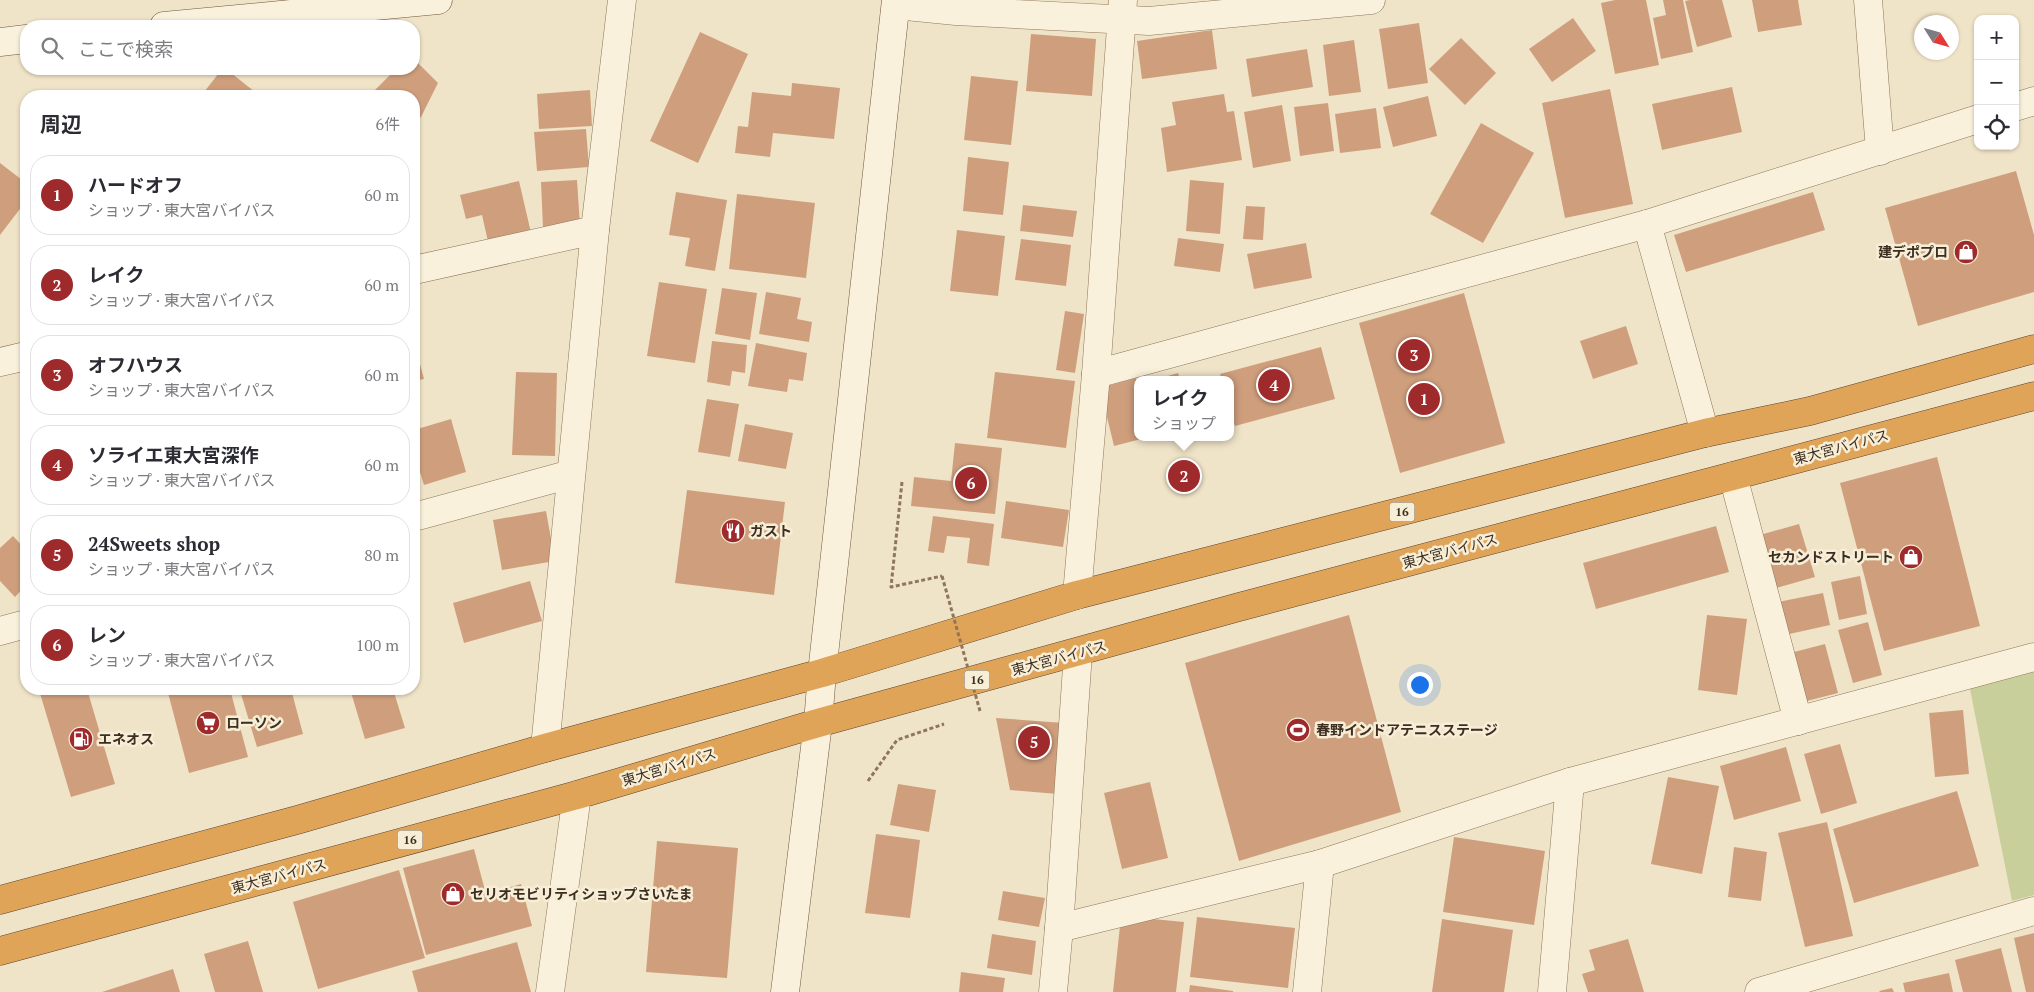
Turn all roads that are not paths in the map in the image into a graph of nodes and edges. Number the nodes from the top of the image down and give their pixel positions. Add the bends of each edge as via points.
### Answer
1 (438, 0) edge
2 (622, 0) edge
3 (1371, 0) edge
4 (1868, 0) edge
5 (896, 3) edge
6 (1122, 10) edge
7 (227, 20) edge
8 (20, 40) edge
9 (0, 42) edge
10 (2034, 101) edge
11 (2019, 106) edge
12 (1974, 120) edge
13 (1880, 151) junction
14 (1647, 224) junction
15 (595, 230) junction
16 (420, 269) edge
17 (2034, 349) edge
18 (20, 357) edge
19 (0, 362) edge
20 (1096, 374) junction
21 (2034, 396) edge
22 (1705, 433) junction
23 (571, 474) junction
24 (1733, 476) junction
25 (420, 515) edge
26 (1077, 595) junction
27 (20, 626) edge
28 (0, 631) edge
29 (1078, 653) junction
30 (2034, 658) edge
31 (822, 672) junction
32 (1798, 721) junction
33 (818, 723) junction
34 (545, 748) junction
35 (1570, 782) junction
36 (577, 795) junction
37 (1320, 864) junction
38 (0, 900) edge
39 (2034, 911) edge
40 (1059, 928) junction
41 (0, 951) edge
42 (550, 992) edge
43 (785, 992) edge
44 (1053, 992) edge
45 (1307, 992) edge
46 (1552, 992) edge
47 (1759, 992) edge

1 - 7 street
2 - 15 street
3 - 6 street via 1149,21
4 - 13 street
5 - 6 street
5 - 31 street
6 - 20 street
8 - 9 street
10 - 11 street
12 - 13 street
13 - 14 street
14 - 20 street
14 - 22 street
15 - 16 street
15 - 23 street
17 - 22 highway, 16 via 1810,411
18 - 19 street
20 - 26 street
21 - 24 highway, 東大宮バイパス / 16
22 - 26 highway, 16
23 - 25 street
23 - 34 street
24 - 29 highway, 東大宮バイパス / 16
24 - 32 street
26 - 31 highway, 16
27 - 28 street
29 - 33 highway, 東大宮バイパス / 16
29 - 40 street
30 - 32 street
31 - 33 street
31 - 34 highway, 16
32 - 35 street
33 - 36 highway, 東大宮バイパス / 16
33 - 43 street
34 - 38 highway, 16 via 297,820
35 - 37 street
35 - 46 street
36 - 41 highway, 東大宮バイパス / 16
36 - 42 street
37 - 40 street
37 - 45 street
39 - 47 street
40 - 44 street

